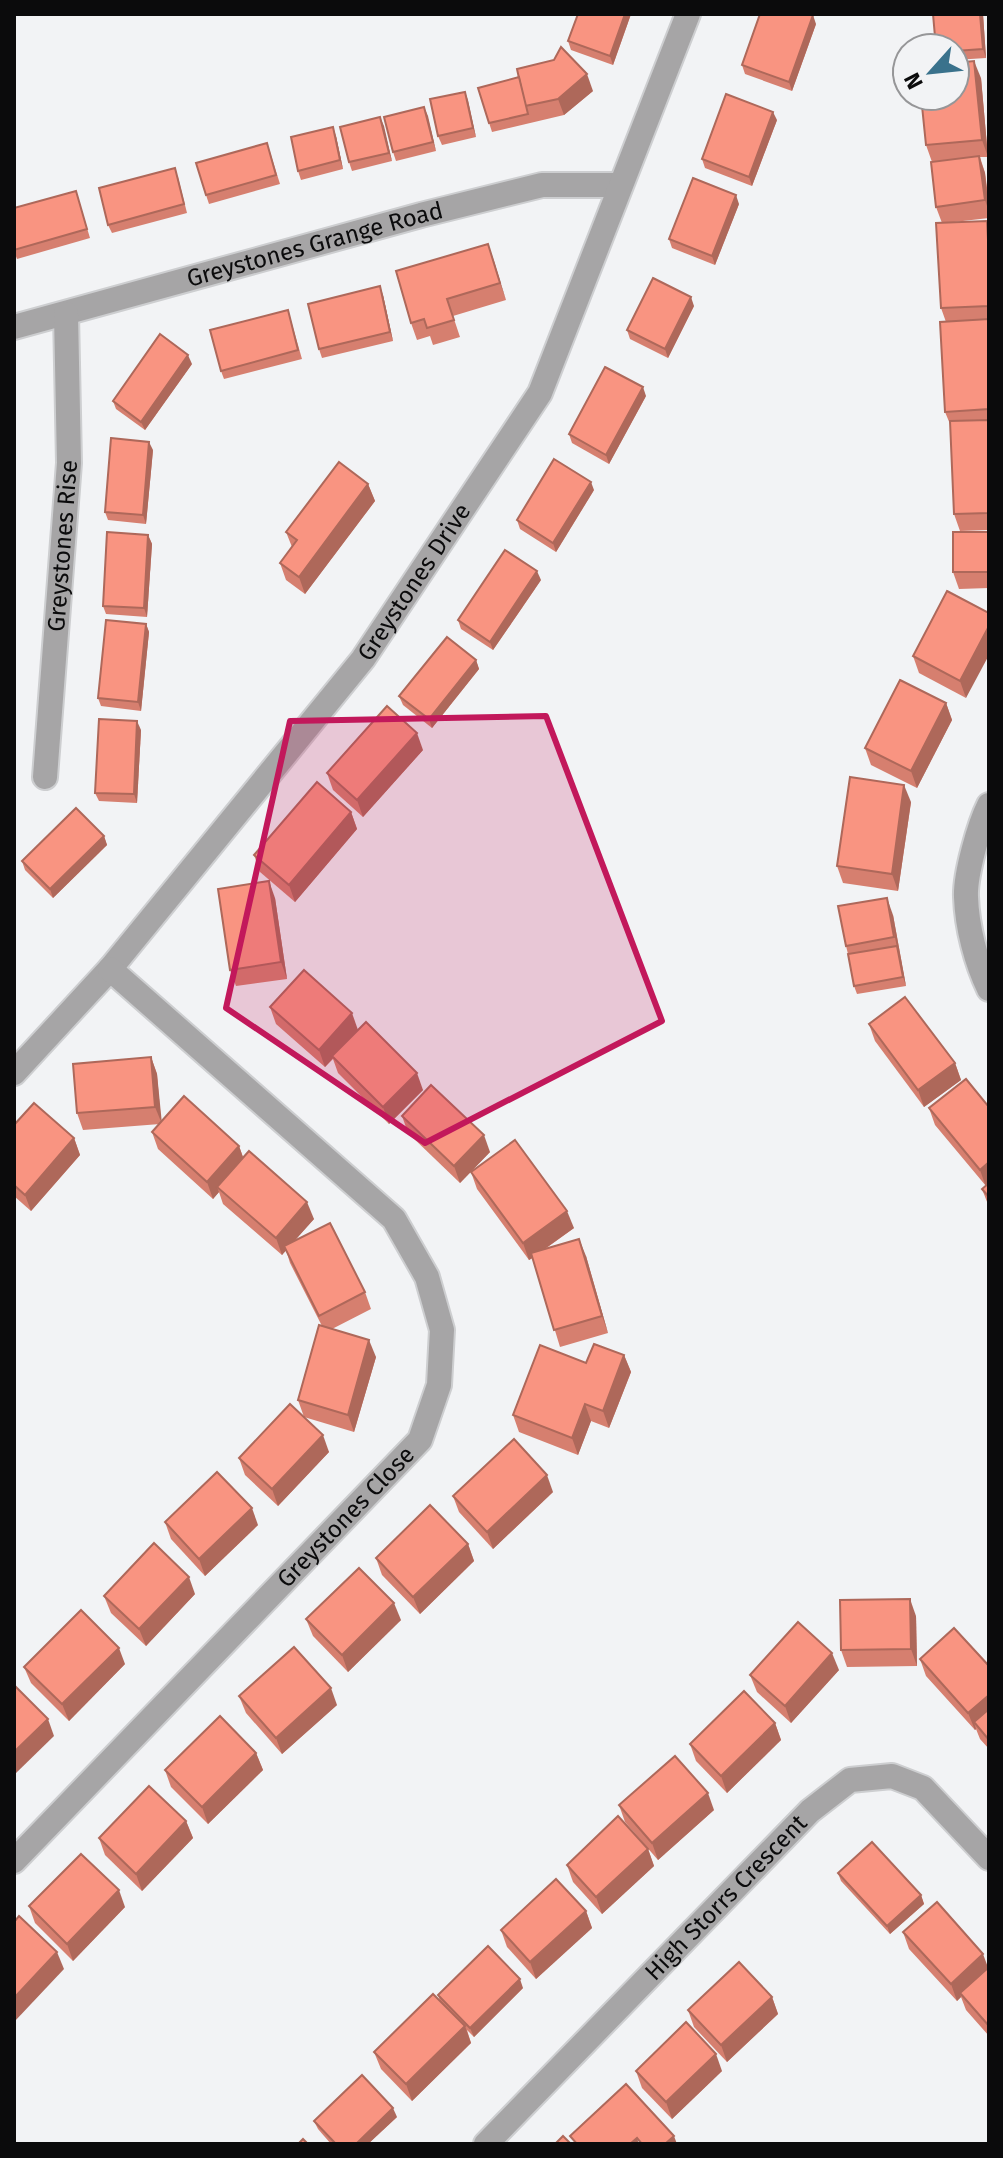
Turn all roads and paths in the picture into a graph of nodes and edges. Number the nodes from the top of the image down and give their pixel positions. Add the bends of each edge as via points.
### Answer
1 (688, 14) edge
2 (620, 185) junction
3 (66, 314) junction
4 (14, 327) edge
5 (45, 777) dead end
6 (989, 805) edge
7 (110, 969) junction
8 (989, 989) edge
9 (14, 1073) edge
10 (989, 1858) edge
11 (14, 1861) edge
12 (486, 2144) edge

1 - 2 street, Greystones Drive
2 - 3 street, Greystones Grange Road via 542,185
2 - 7 street, Greystones Drive via 540,393 363,659
3 - 4 street, Greystones Grange Road
3 - 5 street, Greystones Rise via 69,463
6 - 8 street via 966,895 978,967
7 - 9 street, Greystones Drive
7 - 11 street, Greystones Close via 394,1219 427,1277 442,1330 439,1385 420,1440
10 - 12 street, High Storrs Crescent via 923,1788 892,1776 850,1780 810,1811

